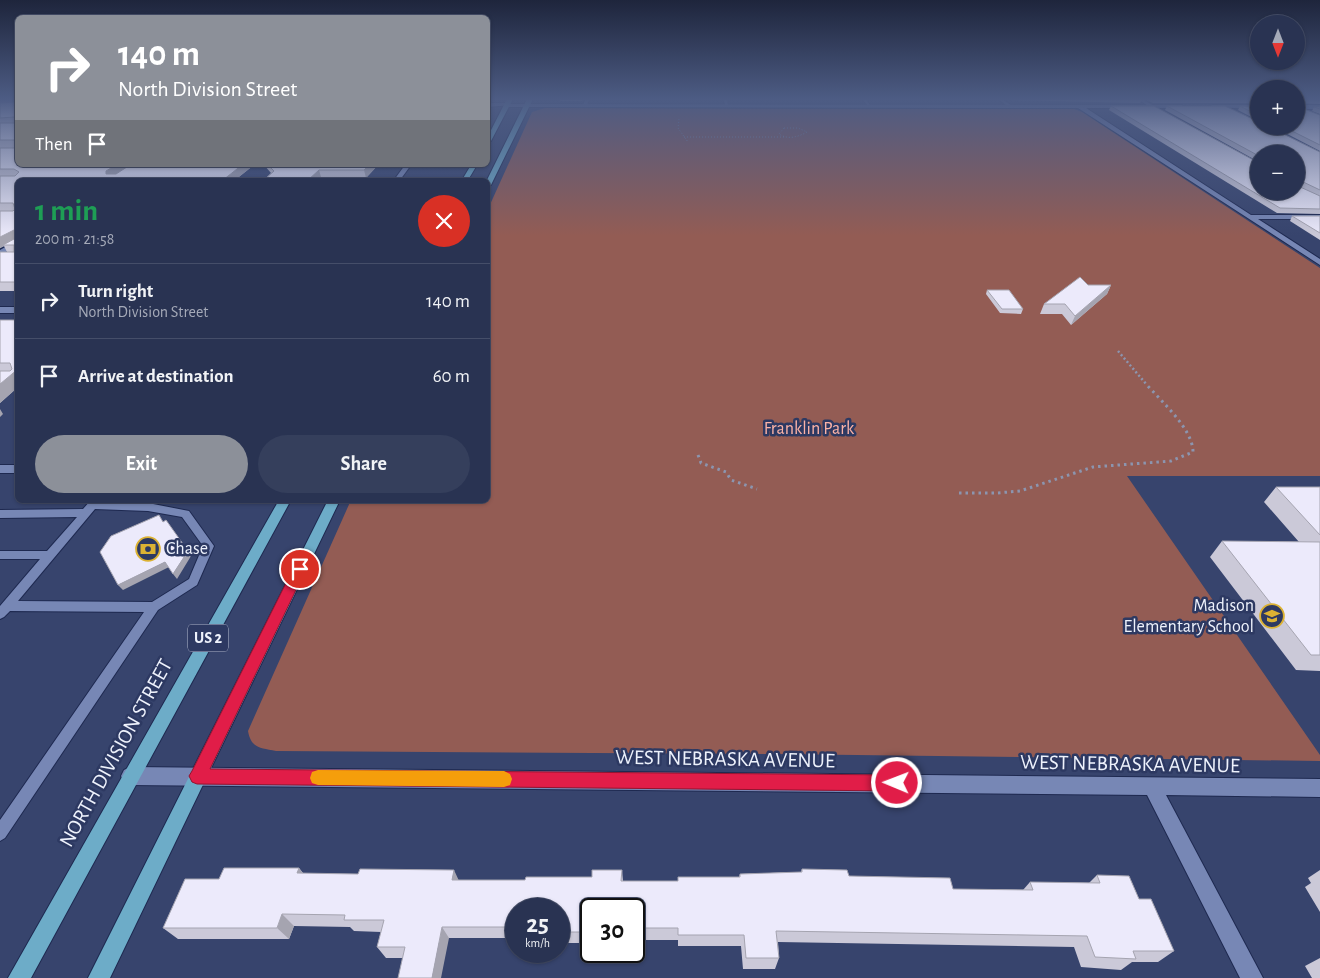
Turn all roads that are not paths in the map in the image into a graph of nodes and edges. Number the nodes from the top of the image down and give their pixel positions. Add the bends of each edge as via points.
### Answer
1 (507, 145) edge
2 (1138, 145) edge
3 (407, 167) edge
4 (473, 167) edge
5 (398, 178) edge
6 (466, 178) edge
7 (490, 181) edge
8 (1249, 217) junction
9 (1320, 218) edge
10 (15, 245) edge
11 (2, 256) edge
12 (1320, 263) edge
13 (0, 310) edge
14 (15, 310) edge
15 (0, 469) edge
16 (15, 469) edge
17 (283, 503) edge
18 (333, 503) edge
19 (91, 506) edge
20 (0, 514) edge
21 (0, 555) edge
22 (50, 555) junction
23 (154, 607) junction
24 (4, 610) edge
25 (130, 776) junction
26 (197, 776) junction
27 (1152, 787) junction
28 (1320, 788) edge
29 (0, 833) edge
30 (19, 978) edge
31 (99, 978) edge
32 (1252, 978) edge

1 - 7 main road
2 - 8 street
3 - 5 lane
4 - 6 main road
8 - 9 street
8 - 12 street
10 - 11 street
13 - 14 street
15 - 16 street
17 - 25 main road, NORTH DIVISION STREET / US 2
18 - 26 main road
19 - 20 lane
19 - 22 lane
19 - 23 lane via 148,507 185,514 209,546 193,582
21 - 22 lane
22 - 24 lane
23 - 24 lane
23 - 29 lane
25 - 26 street, WEST NEBRASKA AVENUE
25 - 30 main road, NORTH DIVISION STREET / US 2
26 - 27 street, WEST NEBRASKA AVENUE
26 - 31 main road
27 - 28 street, WEST NEBRASKA AVENUE
27 - 32 street

